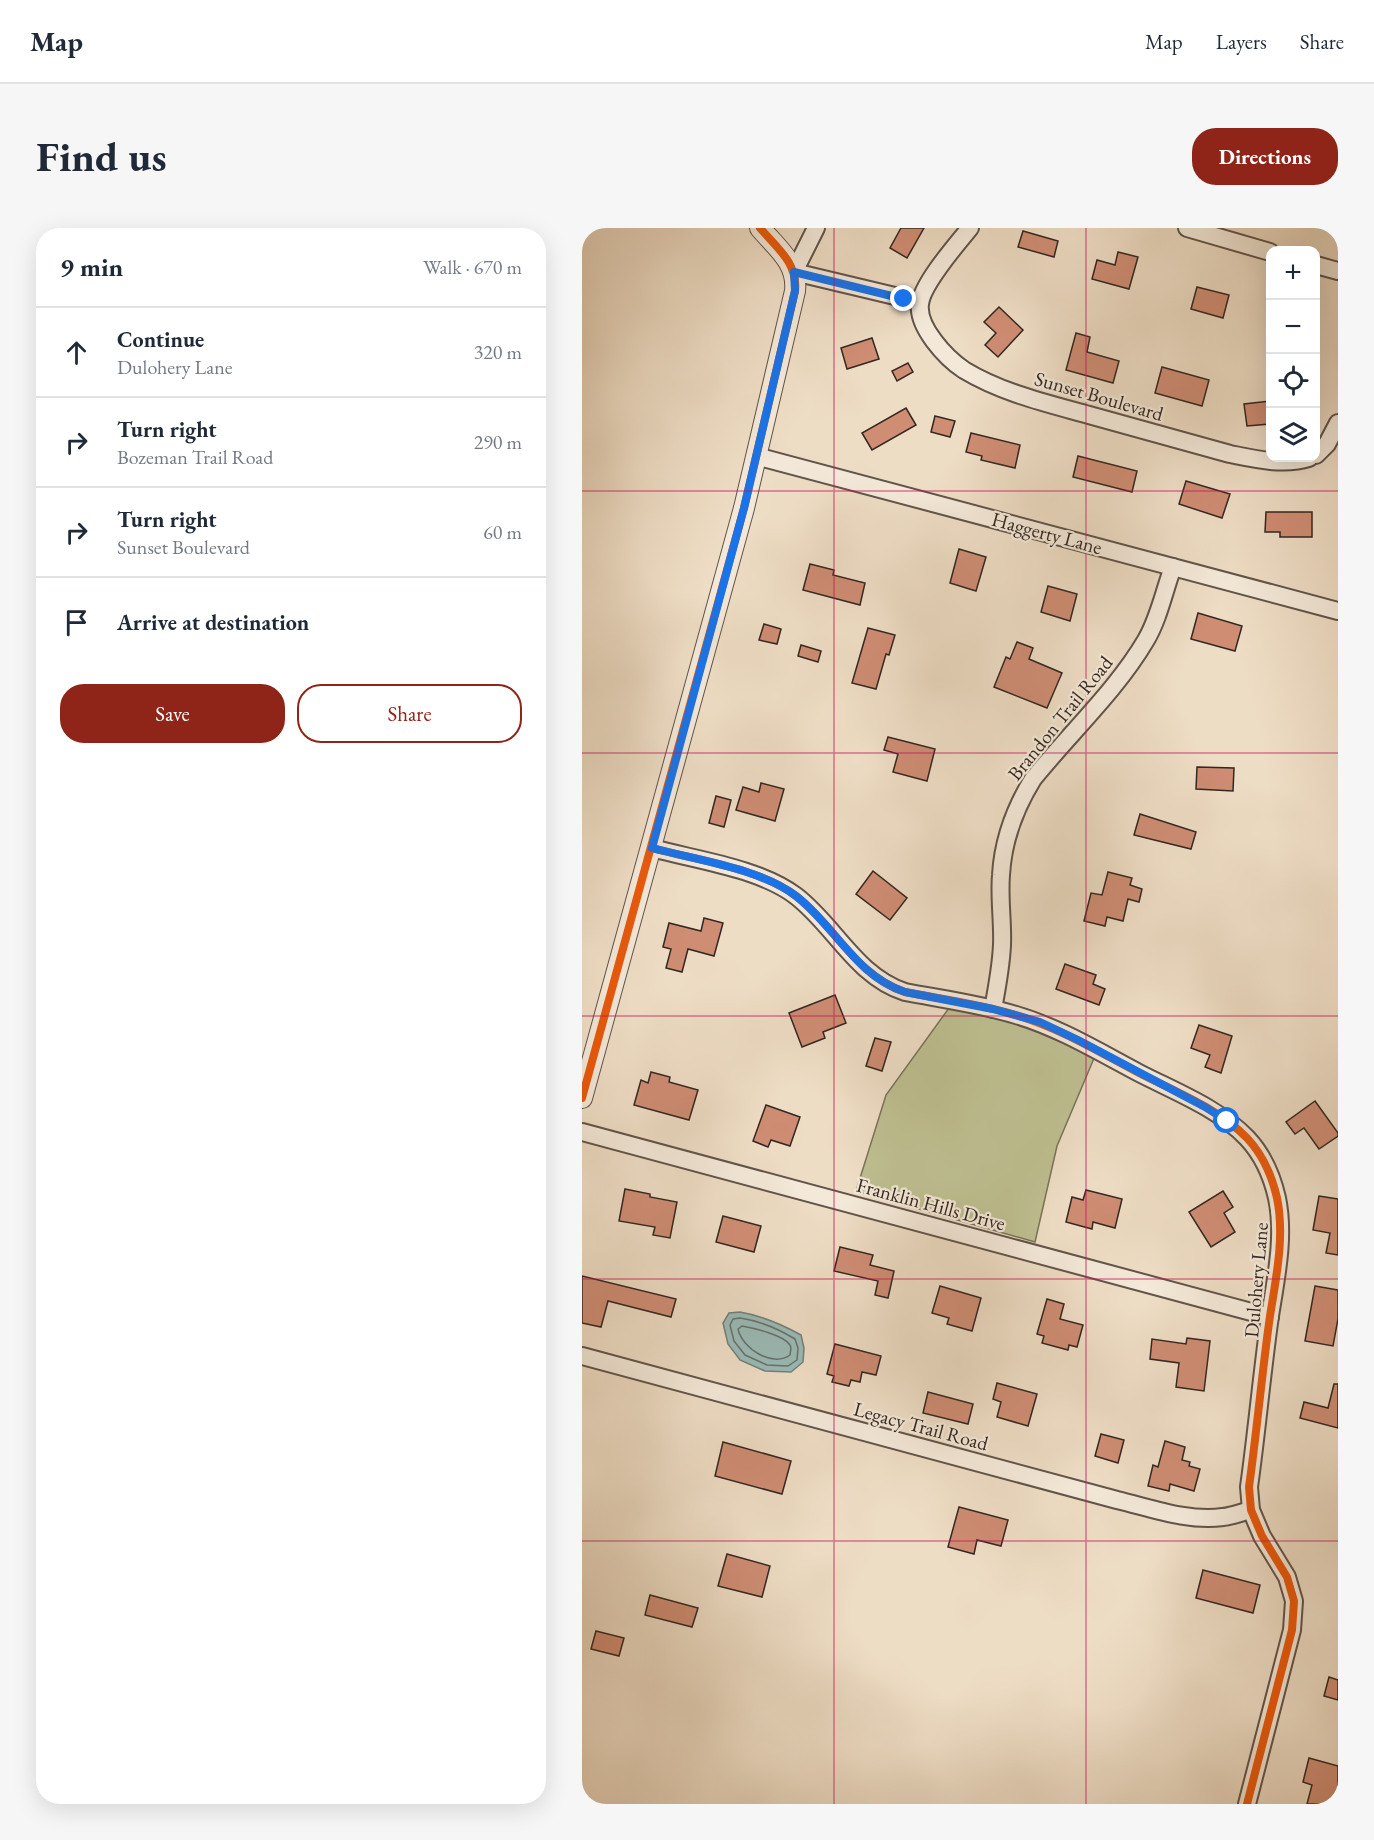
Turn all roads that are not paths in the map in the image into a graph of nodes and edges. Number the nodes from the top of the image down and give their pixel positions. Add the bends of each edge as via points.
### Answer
1 (760, 228) edge
2 (816, 228) edge
3 (970, 228) edge
4 (1187, 228) edge
5 (1266, 251) edge
6 (1320, 266) edge
7 (1338, 271) edge
8 (794, 272) junction
9 (920, 302) junction
10 (1338, 423) edge
11 (1320, 451) edge
12 (756, 456) junction
13 (1266, 460) edge
14 (1173, 567) junction
15 (1338, 611) edge
16 (652, 848) junction
17 (993, 1009) junction
18 (582, 1098) edge
19 (582, 1132) edge
20 (1270, 1317) junction
21 (582, 1356) edge
22 (1251, 1510) junction
23 (1247, 1804) edge

1 - 8 street
2 - 8 street
3 - 9 street via 932,278
4 - 5 street
6 - 7 street
8 - 9 street
8 - 12 street via 795,291
9 - 13 street, Sunset Boulevard via 923,324 936,344 963,369 990,383 1030,399 1230,454
10 - 11 street
12 - 14 street, Haggerty Lane
12 - 16 street
14 - 15 street, Haggerty Lane
14 - 17 street, Brandon Trail Road via 1147,639 1127,670 1033,779 1012,820 1000,874 1002,947
16 - 17 street, Dulohery Lane via 753,875 795,895 861,965 891,988
16 - 18 street
17 - 20 street, Dulohery Lane via 1040,1022 1078,1040 1205,1107 1248,1139 1270,1174 1278,1209
19 - 20 street, Franklin Hills Drive
20 - 22 street, Dulohery Lane via 1249,1487
21 - 22 street, Legacy Trail Road via 1161,1511 1222,1517
22 - 23 street, Dulohery Lane via 1287,1577 1294,1601 1292,1630

